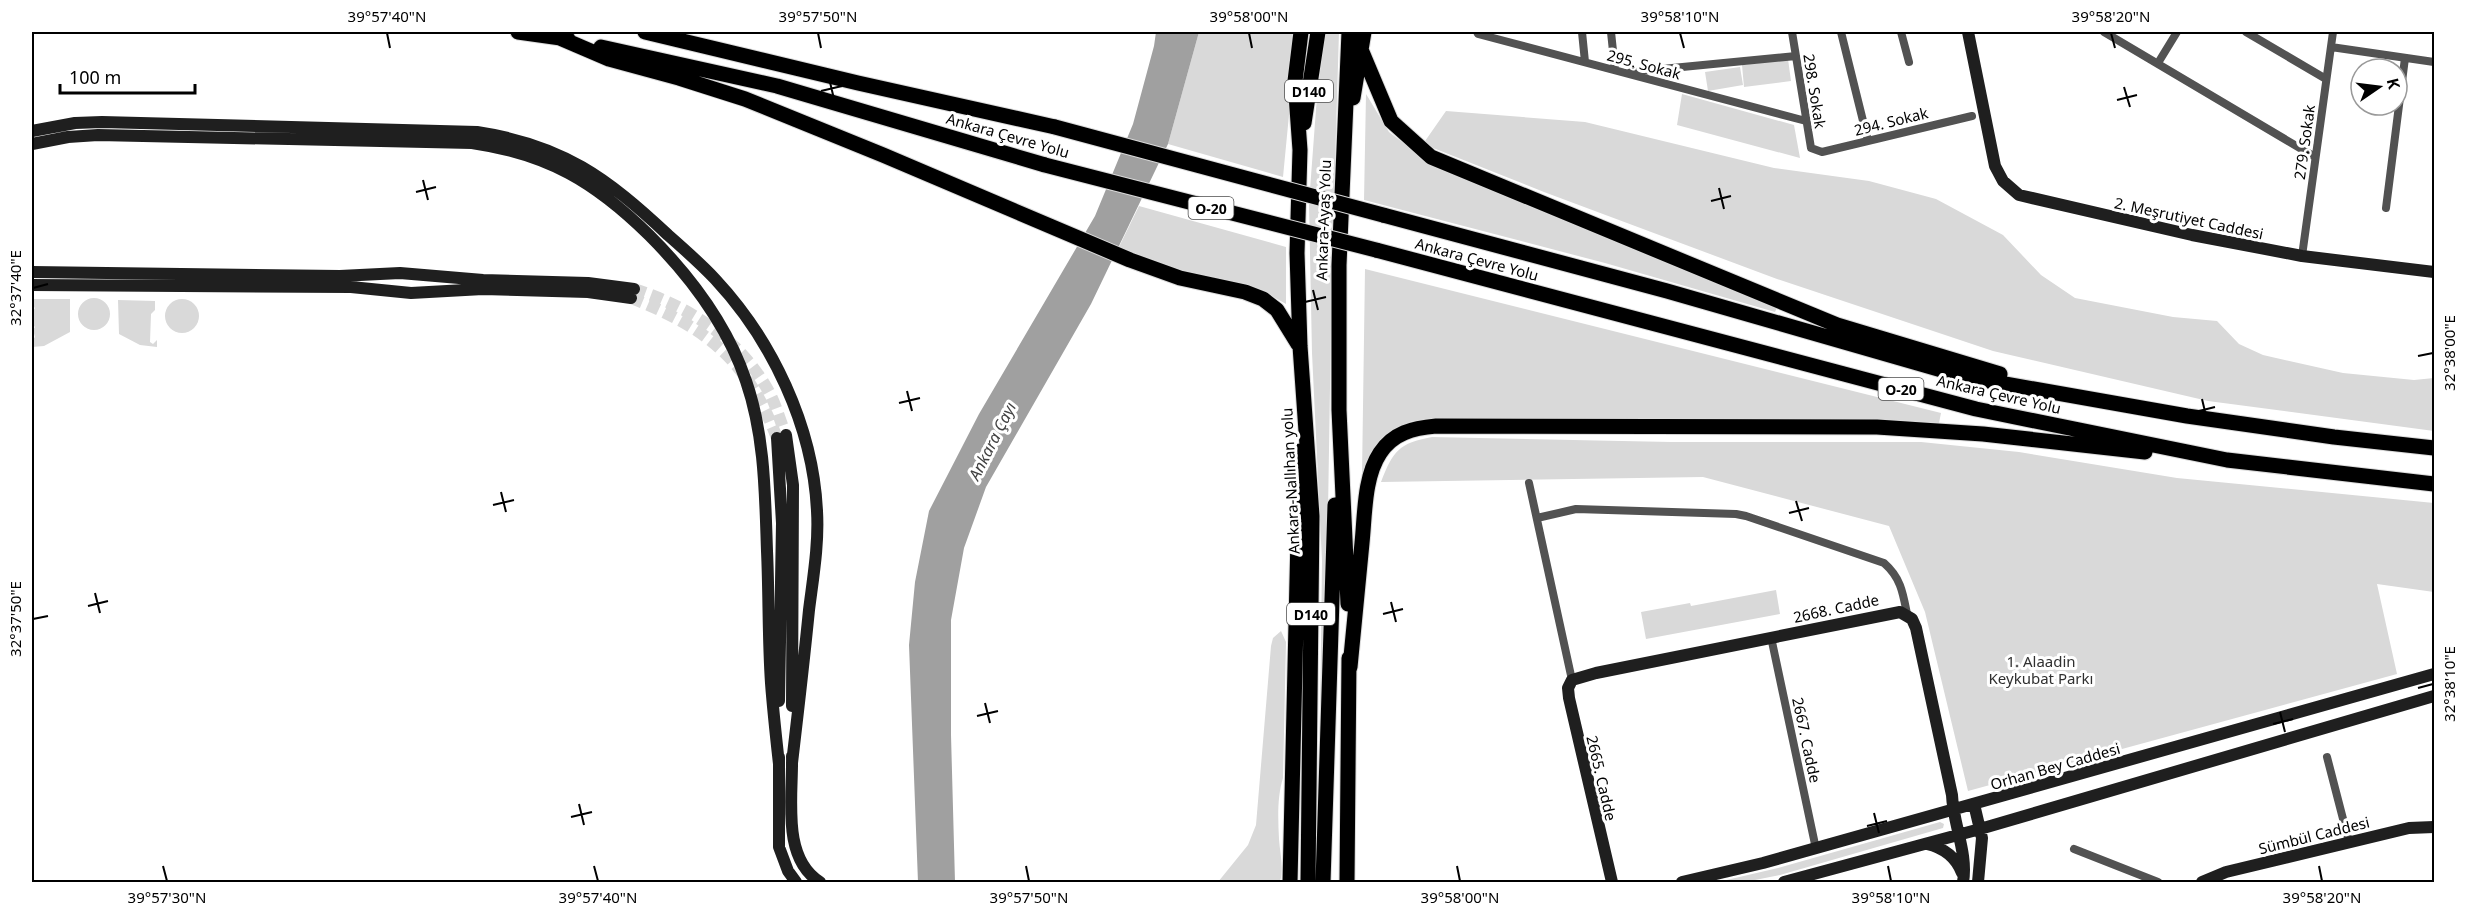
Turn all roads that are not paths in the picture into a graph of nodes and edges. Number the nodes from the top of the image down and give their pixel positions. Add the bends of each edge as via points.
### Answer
1 (518, 32) edge
2 (645, 32) edge
3 (1301, 32) edge
4 (1318, 32) edge
5 (1349, 32) edge
6 (1364, 32) edge
7 (1477, 32) edge
8 (1582, 32) edge
9 (1611, 32) edge
10 (1792, 32) edge
11 (1841, 32) edge
12 (1901, 32) edge
13 (1960, 32) edge
14 (1968, 32) edge
15 (2104, 32) edge
16 (2177, 32) edge
17 (2246, 32) edge
18 (2333, 32) edge
19 (560, 38) junction
20 (2331, 47) junction
21 (1362, 52) junction
22 (1796, 56) junction
23 (2398, 57) edge
24 (2409, 59) edge
25 (1585, 62) junction
26 (2434, 62) edge
27 (1909, 63) dead end
28 (2158, 63) junction
29 (1615, 70) junction
30 (1625, 73) junction
31 (2326, 79) junction
32 (1972, 116) dead end
33 (2398, 117) edge
34 (1806, 121) junction
35 (1986, 124) junction
36 (32, 131) edge
37 (1868, 141) junction
38 (32, 144) edge
39 (1300, 150) junction
40 (1816, 152) joint
41 (2315, 157) junction
42 (1342, 160) junction
43 (2386, 208) dead end
44 (2302, 256) junction
45 (32, 272) edge
46 (2434, 272) edge
47 (400, 273) junction
48 (32, 285) edge
49 (398, 292) junction
50 (1300, 346) junction
51 (1303, 394) junction
52 (1339, 410) junction
53 (2187, 416) junction
54 (2434, 448) edge
55 (2227, 460) junction
56 (1529, 483) dead end
57 (2434, 484) edge
58 (1537, 518) junction
59 (1907, 614) junction
60 (1771, 637) junction
61 (1350, 667) junction
62 (2434, 674) edge
63 (1572, 680) junction
64 (2434, 696) edge
65 (2327, 757) dead end
66 (792, 763) junction
67 (779, 765) junction
68 (1974, 804) junction
69 (1953, 811) junction
70 (2434, 827) edge
71 (1980, 829) junction
72 (1958, 835) junction
73 (2349, 842) junction
74 (1925, 844) junction
75 (1816, 849) junction
76 (2074, 849) dead end
77 (806, 870) junction
78 (1964, 880) edge
79 (795, 882) edge
80 (820, 882) edge
81 (1290, 882) edge
82 (1308, 882) edge
83 (1323, 882) edge
84 (1347, 882) edge
85 (1612, 882) edge
86 (1682, 882) edge
87 (1784, 882) edge
88 (1978, 882) edge
89 (2158, 882) edge
90 (2202, 882) edge

1 - 19 highway, Ankara Çevre Yolu / O-20
2 - 53 highway, Ankara Çevre Yolu / O-20, bridge via 1055,127 1667,291 1966,377
3 - 39 highway via 1295,81
4 - 39 highway, Ankara-Ayaş Yolu / D140
5 - 42 highway, Ankara-Ayaş Yolu / D140
6 - 21 highway
7 - 25 street, 295. Sokak
8 - 25 street
9 - 29 street
10 - 22 street, 298. Sokak
11 - 37 street
12 - 27 street
13 - 35 main road, 2. Meşrutiyet Caddesi via 1978,112
14 - 35 main road, 2. Meşrutiyet Caddesi
15 - 28 street
16 - 28 street
17 - 31 street
18 - 20 street, 279. Sokak
19 - 50 highway via 609,59 745,99 1130,260 1180,278 1263,298 1277,310
19 - 55 highway, Ankara Çevre Yolu / O-20, bridge via 777,86 1046,165 1976,409
20 - 23 street
20 - 31 street, 279. Sokak
21 - 42 highway
21 - 53 highway via 1391,121 1431,157 1458,169 1837,325 1985,371
22 - 30 street
22 - 34 street, 298. Sokak
24 - 26 street
25 - 29 street, 295. Sokak
28 - 41 street
29 - 30 street, 295. Sokak
30 - 34 street, 295. Sokak
31 - 41 street, 279. Sokak
32 - 37 street, 294. Sokak
33 - 43 street
34 - 40 street, 298. Sokak via 1811,148
35 - 44 main road, 2. Meşrutiyet Caddesi via 1998,174 2019,195
36 - 66 main road via 102,122 477,132 556,152 620,192 715,279 750,321 779,372 801,427 813,474 816,552
37 - 40 street, 294. Sokak
38 - 67 main road via 98,135 472,143 516,152 558,167 620,207 702,294 730,342 752,399 763,460 771,683
39 - 50 highway, Ankara-Nallıhan yolu / D140
41 - 44 street, 279. Sokak
42 - 52 highway, Ankara-Ayaş Yolu / D140
44 - 46 main road, 2. Meşrutiyet Caddesi
45 - 47 main road via 340,276
47 - 49 main road via 408,283 406,289
47 - 49 main road via 588,284 632,294
48 - 49 main road via 351,287
50 - 51 highway, Ankara-Nallıhan yolu / D140
51 - 81 highway via 1297,504
51 - 82 highway, Ankara-Nallıhan yolu / D140 via 1312,516
52 - 61 highway
52 - 83 highway, D140
53 - 54 highway, Ankara Çevre Yolu / O-20
55 - 57 highway, Ankara Çevre Yolu / O-20
55 - 61 highway via 1877,427 1415,428 1395,436 1374,464 1367,494
56 - 58 street
58 - 59 street via 1583,509 1746,516 1884,563 1901,585
58 - 63 street
59 - 60 main road, 2668. Cadde via 1891,612
59 - 69 main road via 1916,628
60 - 63 main road, 2668. Cadde
60 - 75 street, 2667. Cadde
61 - 84 highway
62 - 68 main road, Orhan Bey Caddesi
63 - 85 main road, 2665. Cadde via 1569,698
64 - 71 main road
65 - 73 street
66 - 67 main road via 793,485 781,436
66 - 77 main road via 792,843
67 - 79 main road via 779,847
68 - 69 main road, Orhan Bey Caddesi
68 - 71 main road
69 - 72 main road
69 - 75 main road, Orhan Bey Caddesi
70 - 73 main road, Sümbül Caddesi via 2409,828
71 - 72 main road
71 - 88 main road
72 - 74 main road
72 - 78 main road
73 - 90 main road, Sümbül Caddesi via 2226,872
74 - 78 main road via 1953,857
74 - 87 main road
75 - 86 main road, Orhan Bey Caddesi
76 - 89 street
77 - 79 street
77 - 80 main road

